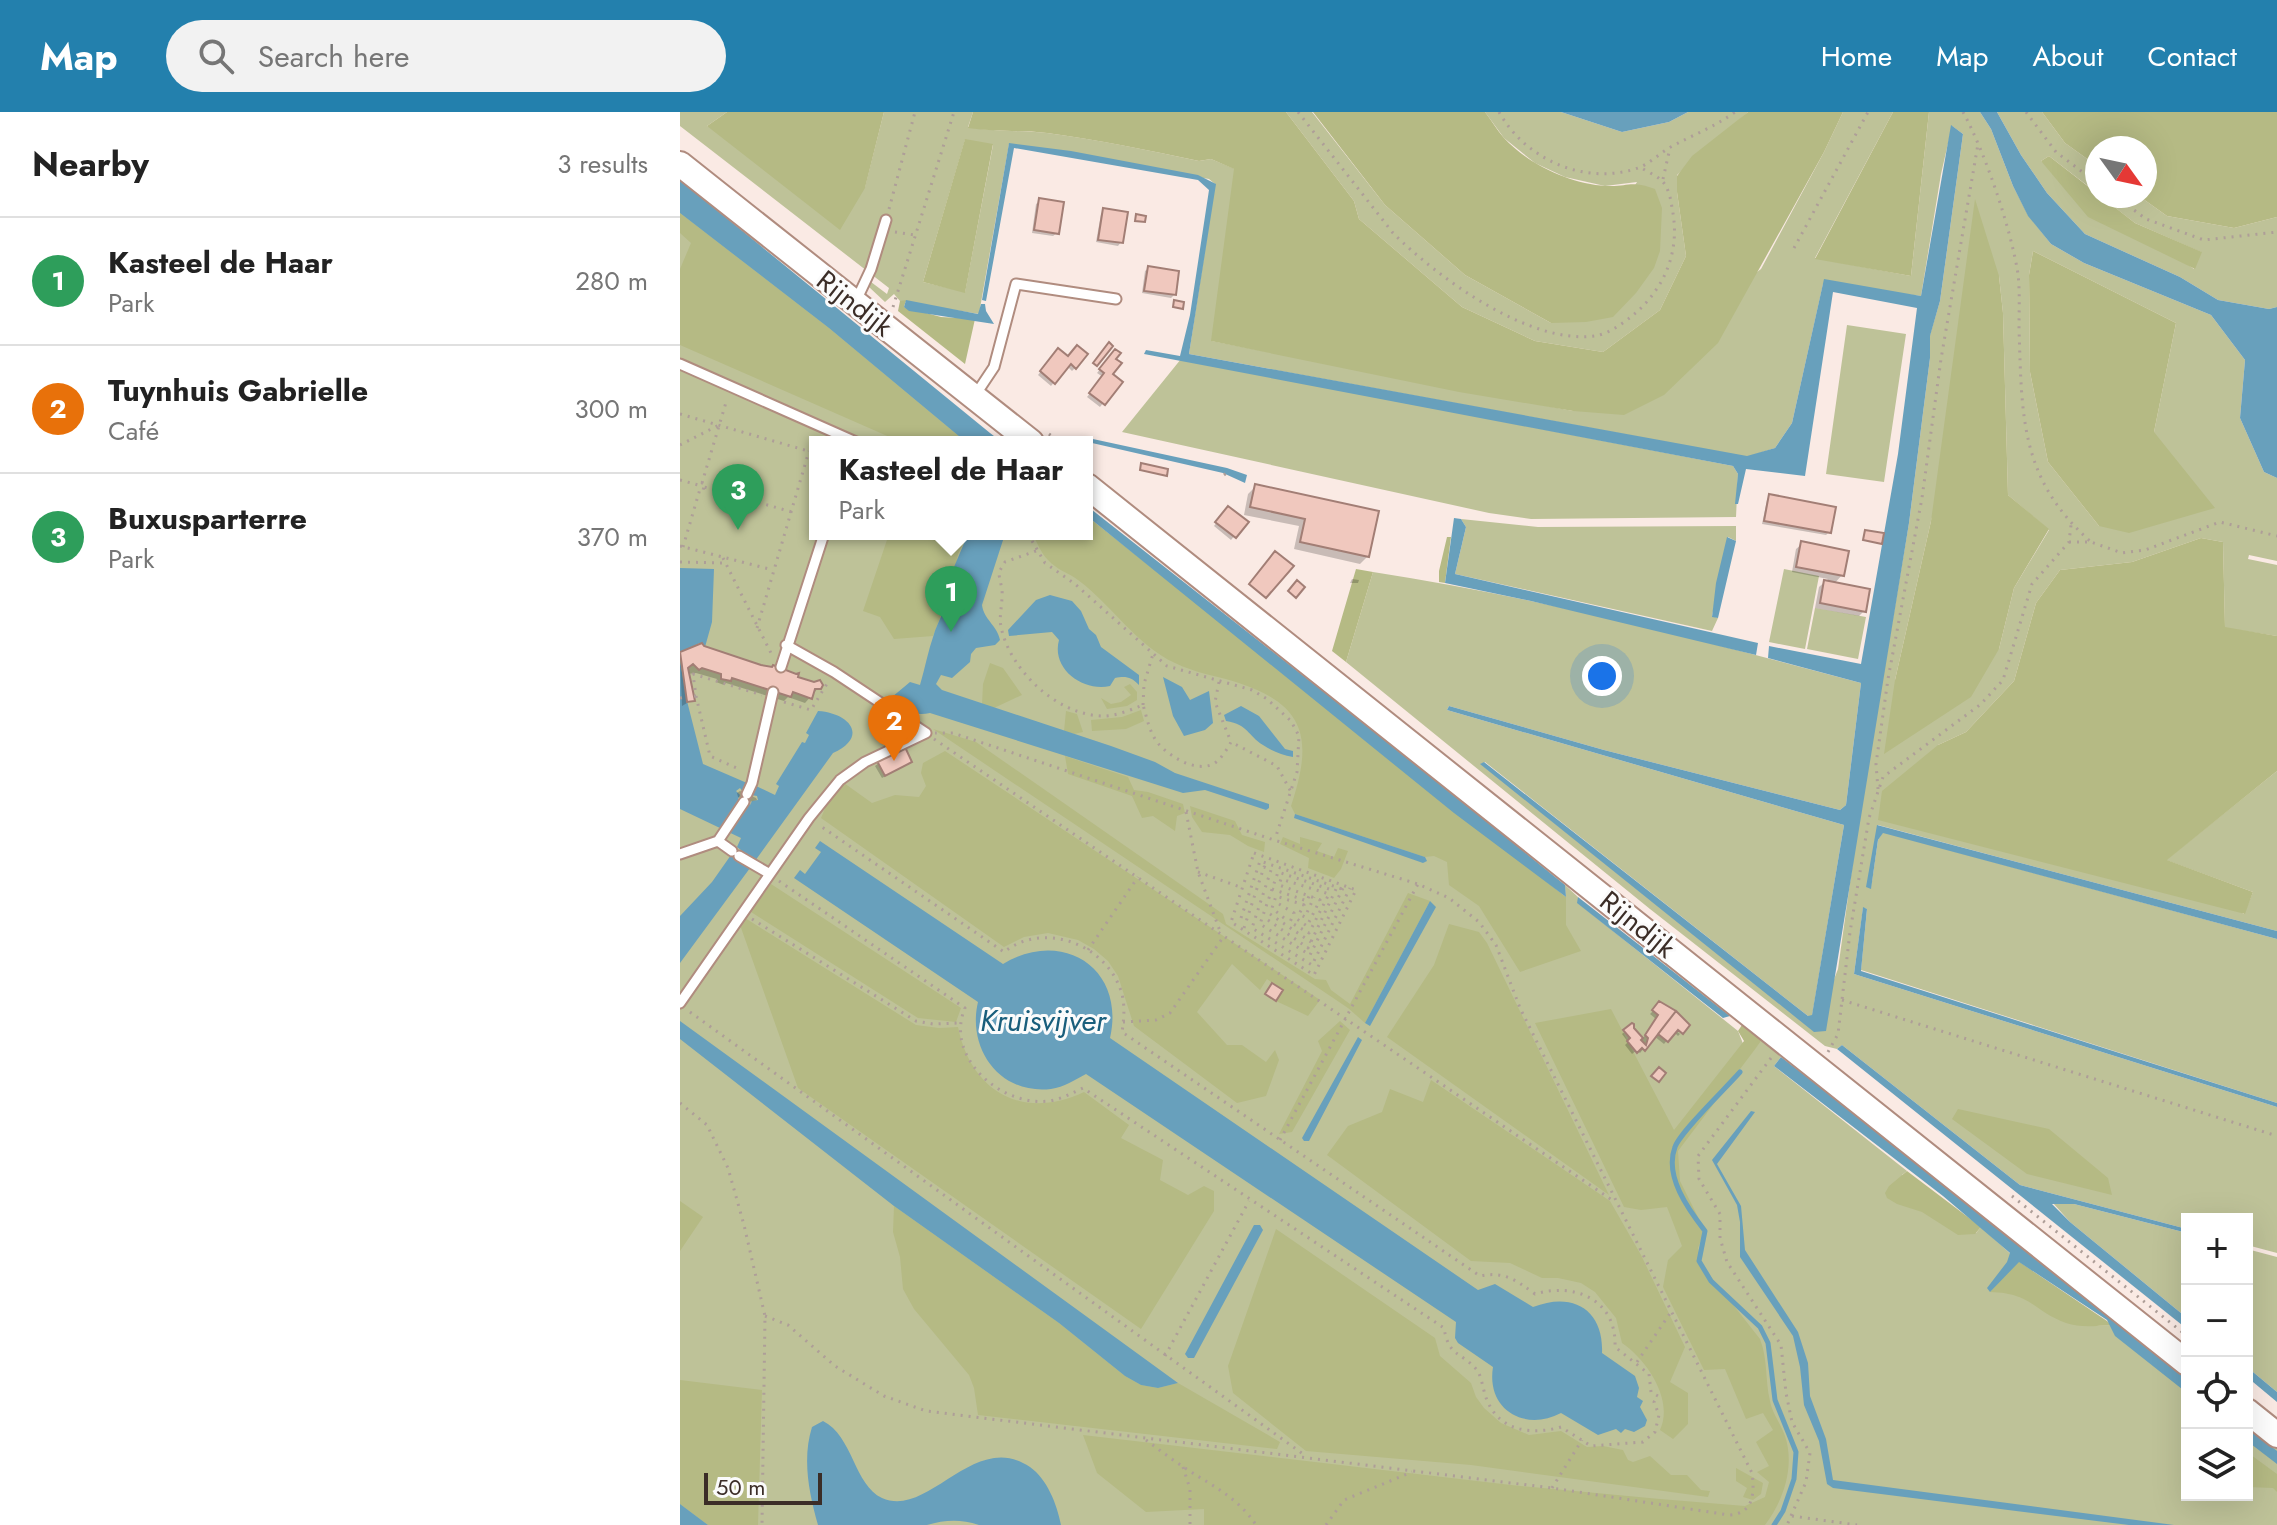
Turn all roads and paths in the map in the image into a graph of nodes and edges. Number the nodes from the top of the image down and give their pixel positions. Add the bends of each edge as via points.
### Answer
1 (915, 112) edge
2 (954, 112) edge
3 (1298, 112) edge
4 (1499, 112) edge
5 (1735, 112) edge
6 (1868, 112) edge
7 (1963, 112) edge
8 (2026, 112) edge
9 (1978, 144) junction
10 (1670, 148) junction
11 (680, 164) edge
12 (1640, 167) junction
13 (2085, 174) edge
14 (1663, 181) junction
15 (2131, 208) edge
16 (885, 225) junction
17 (2277, 232) edge
18 (916, 235) junction
19 (1794, 248) dead end
20 (1116, 299) dead end
21 (855, 303) junction
22 (892, 311) dead end
23 (680, 364) edge
24 (730, 386) junction
25 (974, 397) junction
26 (680, 414) edge
27 (719, 425) junction
28 (842, 436) edge
29 (1023, 436) edge
30 (680, 445) edge
31 (809, 451) joint
32 (1230, 470) dead end
33 (1224, 475) dead end
34 (680, 480) edge
35 (701, 486) junction
36 (1093, 491) edge
37 (792, 512) junction
38 (2071, 525) junction
39 (2277, 536) edge
40 (822, 540) edge
41 (1031, 540) edge
42 (2069, 542) junction
43 (2091, 542) junction
44 (681, 545) edge
45 (1036, 551) junction
46 (724, 561) junction
47 (680, 562) edge
48 (774, 570) junction
49 (757, 628) junction
50 (786, 645) junction
51 (1153, 654) junction
52 (781, 667) joint
53 (834, 672) junction
54 (1219, 682) junction
55 (773, 695) junction
56 (686, 697) dead end
57 (680, 698) edge
58 (1143, 705) junction
59 (926, 733) junction
60 (1231, 742) junction
61 (753, 780) junction
62 (1878, 789) junction
63 (1291, 792) junction
64 (1185, 810) junction
65 (819, 825) dead end
66 (1274, 840) junction
67 (718, 841) junction
68 (680, 854) edge
69 (1198, 872) junction
70 (770, 874) junction
71 (1138, 877) junction
72 (1418, 884) junction
73 (1341, 887) junction
74 (1243, 888) junction
75 (1350, 888) junction
76 (1272, 889) junction
77 (1329, 889) dead end
78 (1311, 896) junction
79 (1279, 904) dead end
80 (742, 913) junction
81 (1270, 914) dead end
82 (1241, 918) dead end
83 (1284, 918) dead end
84 (1297, 919) dead end
85 (1268, 920) dead end
86 (1244, 930) junction
87 (1220, 931) junction
88 (1224, 936) junction
89 (1311, 942) junction
90 (1088, 950) junction
91 (1842, 1000) junction
92 (680, 1004) edge
93 (1347, 1019) junction
94 (1123, 1022) junction
95 (958, 1023) junction
96 (1828, 1052) dead end
97 (1770, 1059) dead end
98 (680, 1103) edge
99 (2277, 1136) edge
100 (1280, 1140) junction
101 (1250, 1200) junction
102 (1615, 1202) junction
103 (1671, 1312) junction
104 (765, 1316) junction
105 (1165, 1356) junction
106 (2181, 1358) edge
107 (1637, 1362) junction
108 (2253, 1416) edge
109 (2277, 1435) edge
110 (1146, 1439) junction
111 (1582, 1440) junction
112 (1305, 1456) junction
113 (1183, 1467) junction
114 (1415, 1471) junction
115 (1552, 1488) junction
116 (1792, 1516) junction
117 (762, 1525) edge
118 (1190, 1525) edge
119 (1256, 1525) edge
120 (1326, 1525) edge
121 (1787, 1525) edge
122 (1857, 1525) edge

1 - 16 path
2 - 18 path
3 - 14 path via 1410,250 1477,300 1549,332 1597,336 1622,324 1657,289 1675,244 1675,221
4 - 12 path via 1525,144 1574,171 1604,175
5 - 10 path
6 - 19 path
7 - 9 path
8 - 13 path via 2056,152
9 - 38 path via 2018,277 2022,408 2032,459
9 - 62 path via 1888,679 1876,764
10 - 12 path
10 - 14 path
11 - 21 street, Rijndijk
12 - 14 path
15 - 17 path via 2146,219 2204,240
16 - 18 path
16 - 21 lane
18 - 22 path
20 - 25 lane via 1016,284 994,367
21 - 25 street, Rijndijk
23 - 24 lane
24 - 27 path
24 - 28 lane
25 - 29 street, Rijndijk
26 - 27 path
27 - 30 path
27 - 31 path
27 - 35 path
31 - 37 path
32 - 33 path
34 - 35 path
35 - 37 path
35 - 44 path
36 - 106 street, Rijndijk
37 - 48 path
38 - 42 path
38 - 43 path
39 - 43 path via 2220,522 2145,550 2122,553
40 - 50 lane
41 - 45 path
42 - 43 path
42 - 62 path via 2032,584 2003,680 1981,704 1883,777
44 - 46 path
45 - 51 path
45 - 58 path via 1005,562 999,572 1001,628 1015,661 1044,692 1071,709 1101,716
46 - 47 path
46 - 48 path
46 - 49 path
48 - 49 path
49 - 52 path
50 - 52 lane
50 - 53 lane
51 - 54 path via 1167,666
51 - 58 path
53 - 55 path via 811,710
53 - 59 lane
54 - 60 path via 1215,702
54 - 63 path via 1252,690 1291,721 1299,736
55 - 61 lane
55 - 61 path via 693,674 710,756
56 - 57 path
58 - 60 path via 1155,740 1183,762 1207,766
59 - 64 path via 953,733
59 - 70 lane via 868,760 840,780
59 - 71 path
60 - 63 path via 1277,766
61 - 67 lane
62 - 91 path via 1864,844
63 - 66 path
64 - 66 path
64 - 69 path
65 - 90 path via 1004,952 1043,937 1073,941
66 - 72 path
67 - 68 lane
67 - 70 lane
69 - 74 path
69 - 87 path
70 - 80 lane
70 - 95 path via 965,1008
71 - 87 path
71 - 90 path
72 - 93 path
72 - 102 path via 1465,908 1496,945 1520,1008
73 - 74 path via 1254,853
73 - 75 path
73 - 76 path via 1310,955 1260,924
73 - 82 path via 1260,861
73 - 89 path
74 - 86 path via 1231,922
75 - 86 path via 1356,890 1314,975
75 - 86 path via 1312,965 1252,928 1271,870 1264,867
76 - 77 path via 1278,872
76 - 78 path via 1307,901
78 - 79 path via 1279,885 1281,879 1329,894 1309,933 1290,922 1294,913
78 - 83 path via 1305,917 1299,914 1304,905 1276,896 1272,908
78 - 84 path via 1320,900 1307,926
80 - 92 lane
80 - 95 path via 916,1021
81 - 89 path
85 - 89 path via 1308,948
87 - 88 path
88 - 93 path
88 - 94 path via 1170,1013 1156,1020
90 - 94 path via 1109,970 1121,992
91 - 96 path via 1838,1034
91 - 99 path
92 - 105 path
93 - 100 path
93 - 102 path
94 - 100 path via 1122,1032
95 - 101 path via 972,1065 992,1086 1011,1096 1047,1101 1083,1088
97 - 116 path via 1698,1156 1699,1179 1720,1214 1727,1262 1781,1345 1792,1422 1810,1453 1806,1482
98 - 104 path via 707,1125 728,1168
100 - 107 path via 1480,1276 1505,1274 1535,1294 1565,1289 1586,1295 1604,1310 1614,1329 1615,1347
101 - 105 path
101 - 111 path via 1444,1328 1446,1345 1478,1372 1488,1404 1509,1426 1541,1433 1561,1427
102 - 103 path
103 - 107 path
103 - 115 path via 1752,1473 1748,1508 1741,1515 1729,1515
104 - 110 path via 788,1325 835,1366 884,1396 926,1411
104 - 117 path
105 - 112 path
107 - 111 path via 1658,1396 1655,1432 1632,1445 1591,1446
108 - 109 street
110 - 112 path
110 - 113 path
111 - 115 path
112 - 114 path
113 - 118 path via 1190,1489
113 - 119 path via 1228,1494
114 - 115 path
114 - 120 path via 1344,1500
116 - 121 path
116 - 122 path

